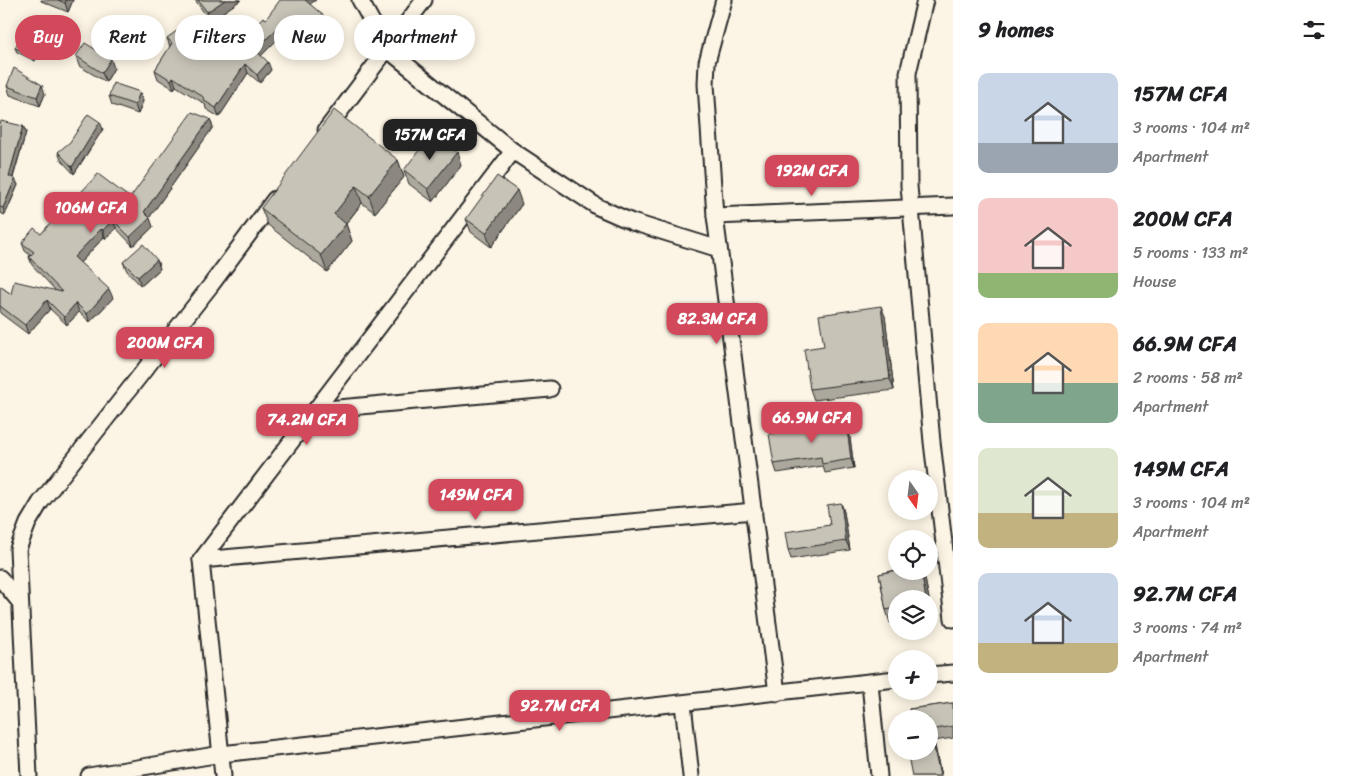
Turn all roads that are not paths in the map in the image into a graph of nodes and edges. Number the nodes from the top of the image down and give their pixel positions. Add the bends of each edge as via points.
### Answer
1 (360, 0) edge
2 (424, 0) edge
3 (724, 0) edge
4 (925, 0) edge
5 (368, 15) edge
6 (413, 15) edge
7 (379, 60) edge
8 (401, 60) edge
9 (316, 144) edge
10 (514, 151) junction
11 (281, 191) edge
12 (953, 206) edge
13 (911, 209) junction
14 (715, 216) junction
15 (719, 249) junction
16 (550, 389) dead end
17 (316, 410) junction
18 (754, 511) junction
19 (201, 560) junction
20 (0, 578) edge
21 (19, 601) junction
22 (953, 619) edge
23 (953, 672) edge
24 (938, 674) edge
25 (888, 681) edge
26 (870, 683) junction
27 (777, 693) junction
28 (683, 704) junction
29 (221, 754) junction
30 (29, 776) edge
31 (89, 776) edge
32 (223, 776) edge
33 (691, 776) edge
34 (879, 776) edge

1 - 5 street
2 - 6 street
3 - 14 street via 707,62 706,84
4 - 13 street via 908,73
7 - 9 street
8 - 10 street
10 - 15 street via 598,207 632,222
10 - 17 street
11 - 21 street via 40,503 18,549
12 - 13 street
13 - 14 street
13 - 22 street via 932,442
14 - 15 street
15 - 18 street
16 - 17 street
17 - 19 street
18 - 19 street
18 - 27 street
19 - 29 street
20 - 21 street
21 - 30 street
23 - 24 street
25 - 26 street
26 - 27 street
26 - 34 street
27 - 28 street
28 - 29 street
28 - 33 street
29 - 31 street
29 - 32 street

